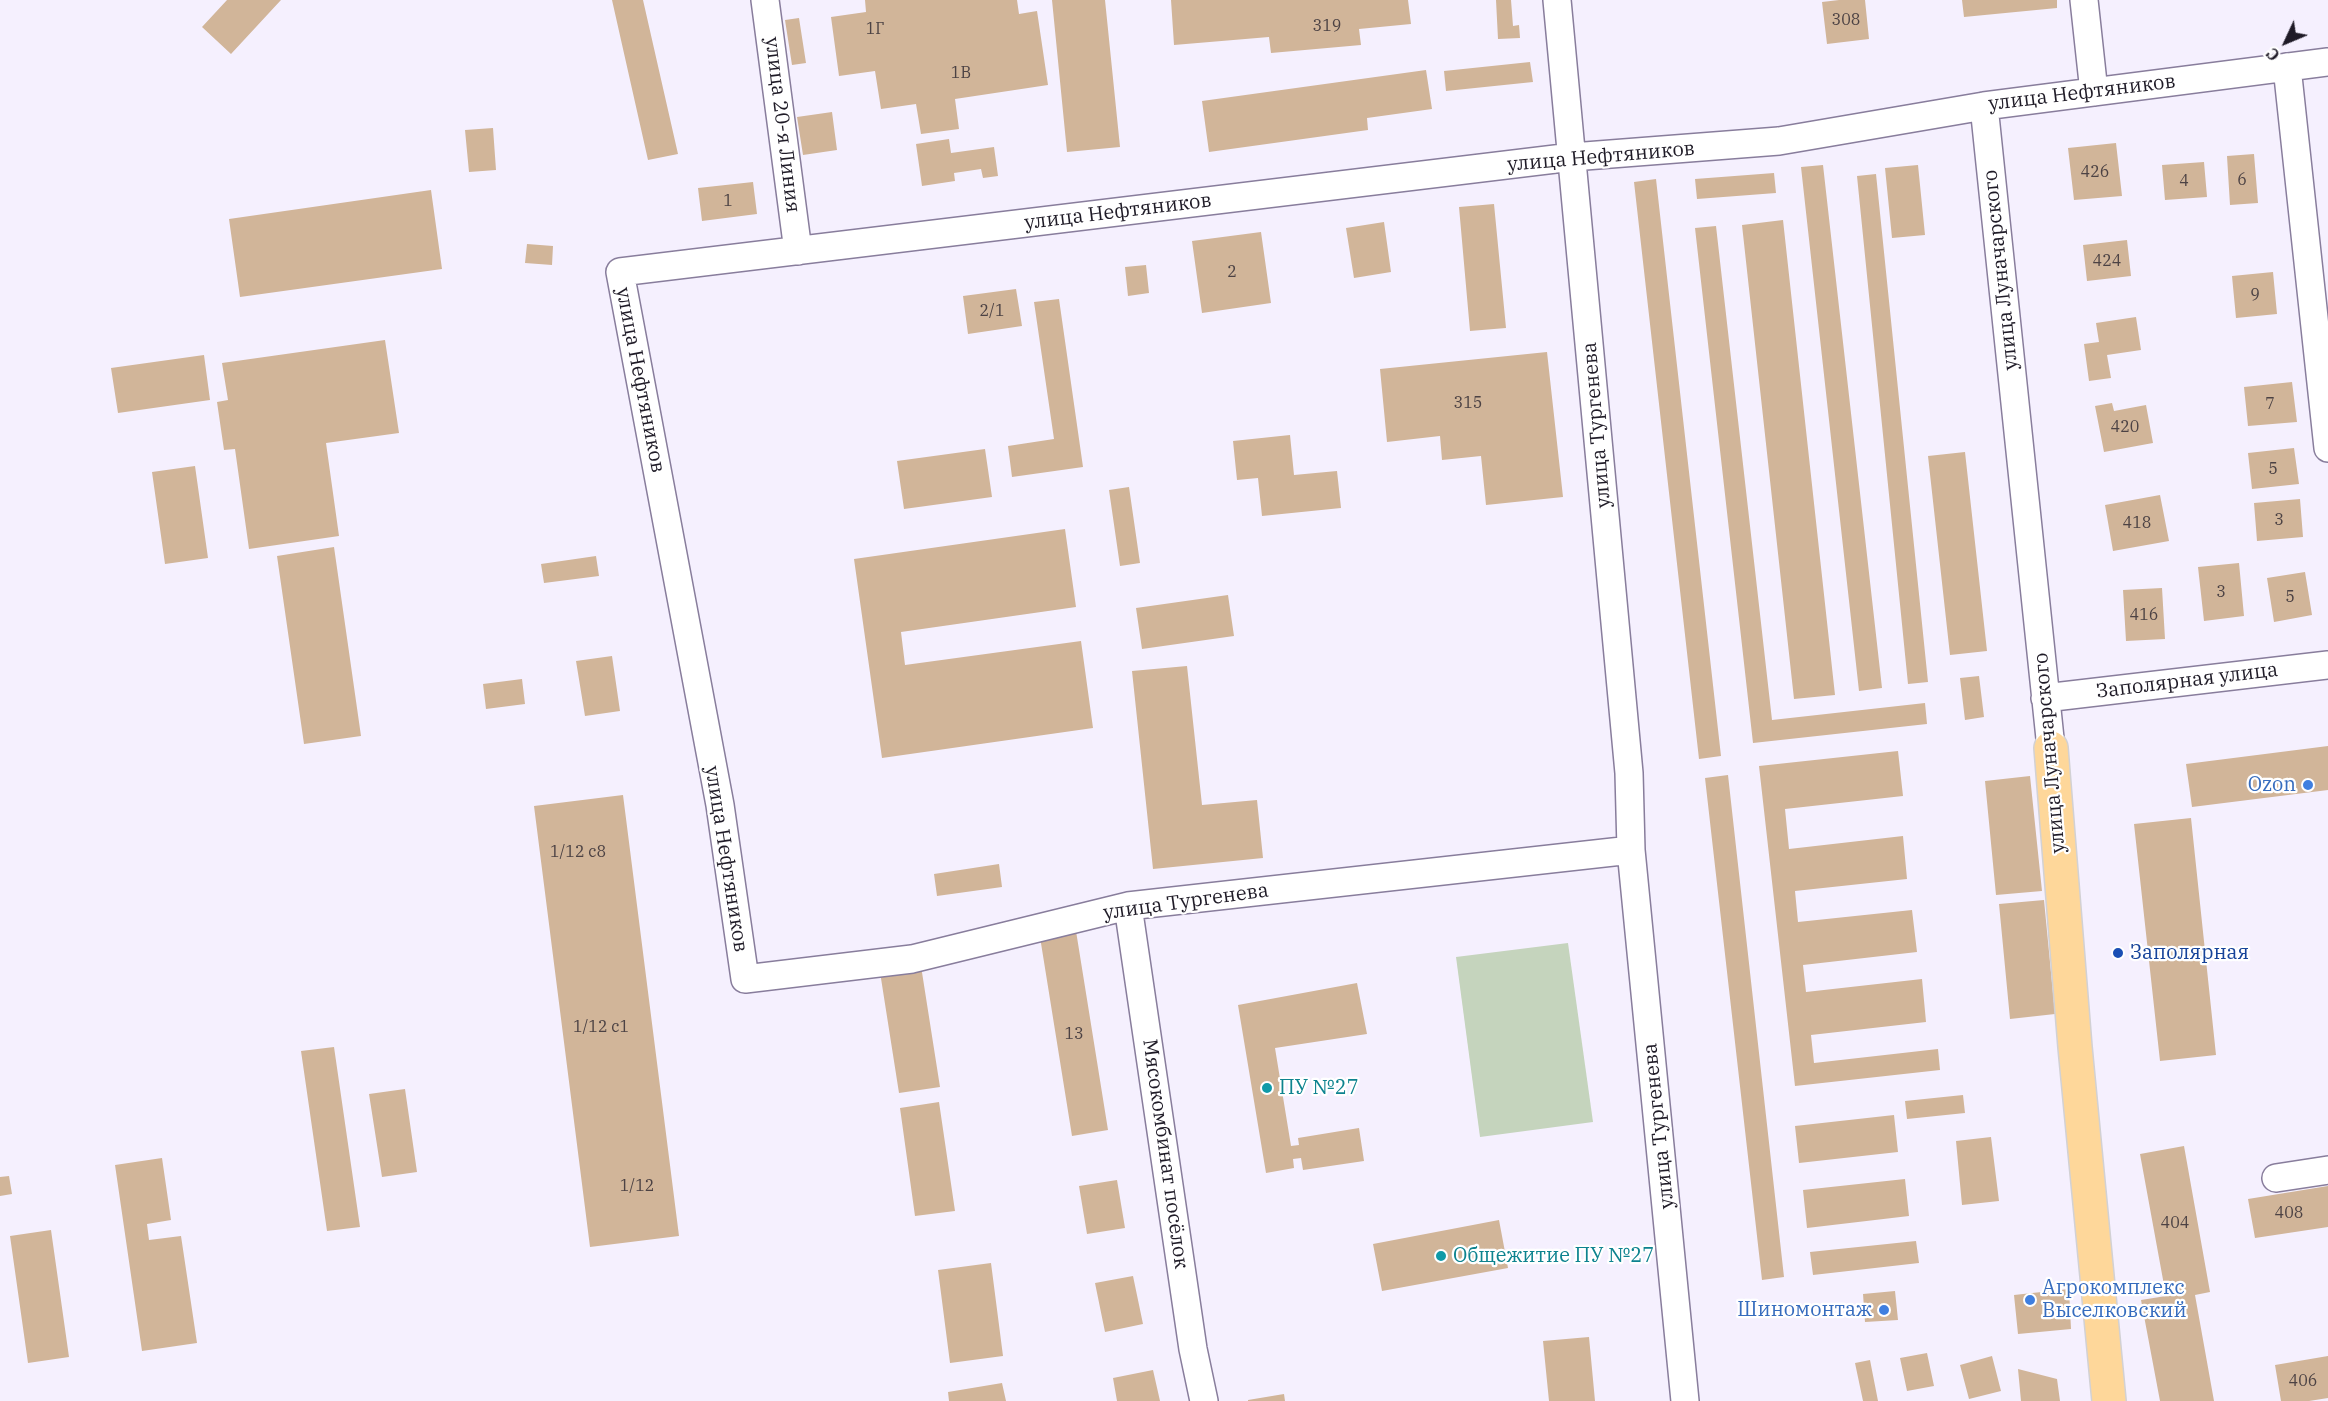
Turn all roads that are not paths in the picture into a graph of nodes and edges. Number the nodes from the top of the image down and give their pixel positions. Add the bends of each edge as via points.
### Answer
1 (765, 0) edge
2 (1557, 0) edge
3 (2084, 0) edge
4 (2328, 62) edge
5 (2287, 67) junction
6 (2094, 92) junction
7 (1984, 106) junction
8 (1572, 157) junction
9 (798, 251) junction
10 (2328, 448) edge
11 (2328, 665) edge
12 (2045, 698) junction
13 (2051, 748) joint
14 (1631, 850) junction
15 (1128, 906) junction
16 (745, 979) joint
17 (2328, 1170) edge
18 (2276, 1178) dead end
19 (1204, 1401) edge
20 (1685, 1401) edge
21 (2109, 1401) edge

1 - 9 street, улица 20-я Линия
2 - 8 street, улица Тургенева
3 - 6 street
4 - 5 street, улица Нефтяников
5 - 6 street, улица Нефтяников
5 - 10 street
6 - 7 street, улица Нефтяников
7 - 8 street, улица Нефтяников via 1779,141
7 - 12 street, улица Луначарского
8 - 9 street, улица Нефтяников
8 - 14 street, улица Тургенева via 1629,773
9 - 16 street, улица Нефтяников via 620,272 720,805
11 - 12 street, Заполярная улица
12 - 13 street, улица Луначарского
13 - 21 main road, улица Луначарского
14 - 15 street, улица Тургенева
14 - 20 street, улица Тургенева
15 - 16 street, улица Тургенева via 912,959
15 - 19 street, Мясокомбинат посёлок via 1191,1337
17 - 18 street

